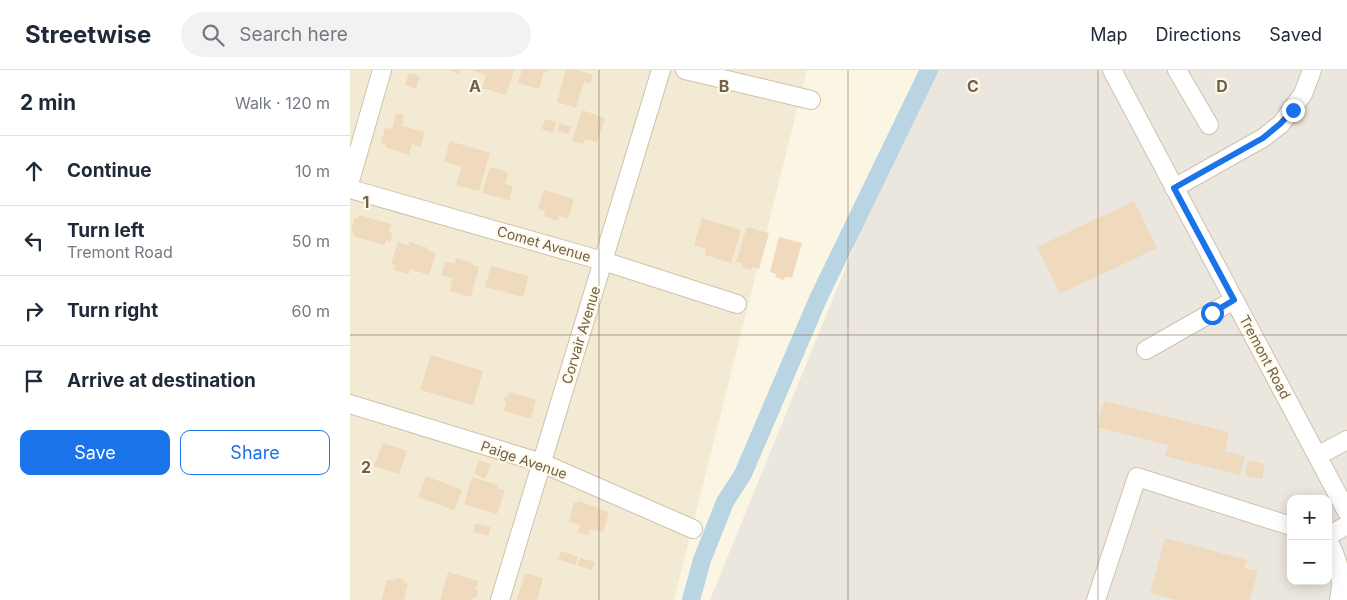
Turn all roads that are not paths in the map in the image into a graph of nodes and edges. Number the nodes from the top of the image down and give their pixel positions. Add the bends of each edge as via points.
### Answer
1 (382, 70) edge
2 (661, 70) edge
3 (685, 70) edge
4 (1112, 70) edge
5 (1177, 70) edge
6 (1312, 70) edge
7 (811, 100) dead end
8 (1209, 125) dead end
9 (350, 181) edge
10 (1174, 188) junction
11 (350, 189) edge
12 (604, 261) junction
13 (1234, 300) junction
14 (737, 304) dead end
15 (1146, 350) dead end
16 (350, 404) edge
17 (1347, 440) edge
18 (1317, 456) junction
19 (542, 464) junction
20 (1347, 512) edge
21 (1287, 525) edge
22 (1347, 525) edge
23 (693, 529) dead end
24 (1332, 534) edge
25 (1332, 548) edge
26 (500, 600) edge
27 (1096, 600) edge
28 (1339, 600) edge

1 - 9 street
2 - 12 street, Corvair Avenue
3 - 7 street
4 - 10 street, Tremont Road
5 - 8 street
6 - 10 street via 1303,94 1280,124 1263,138
10 - 13 street, Tremont Road
11 - 12 street, Comet Avenue
12 - 14 street, Comet Avenue
12 - 19 street, Corvair Avenue
13 - 15 street
13 - 18 street, Tremont Road
16 - 19 street, Paige Avenue
17 - 18 street
18 - 20 street, Tremont Road
19 - 23 street, Paige Avenue
19 - 26 street, Corvair Avenue
21 - 27 street via 1137,478
22 - 24 street
25 - 28 street via 1338,560 1341,580

